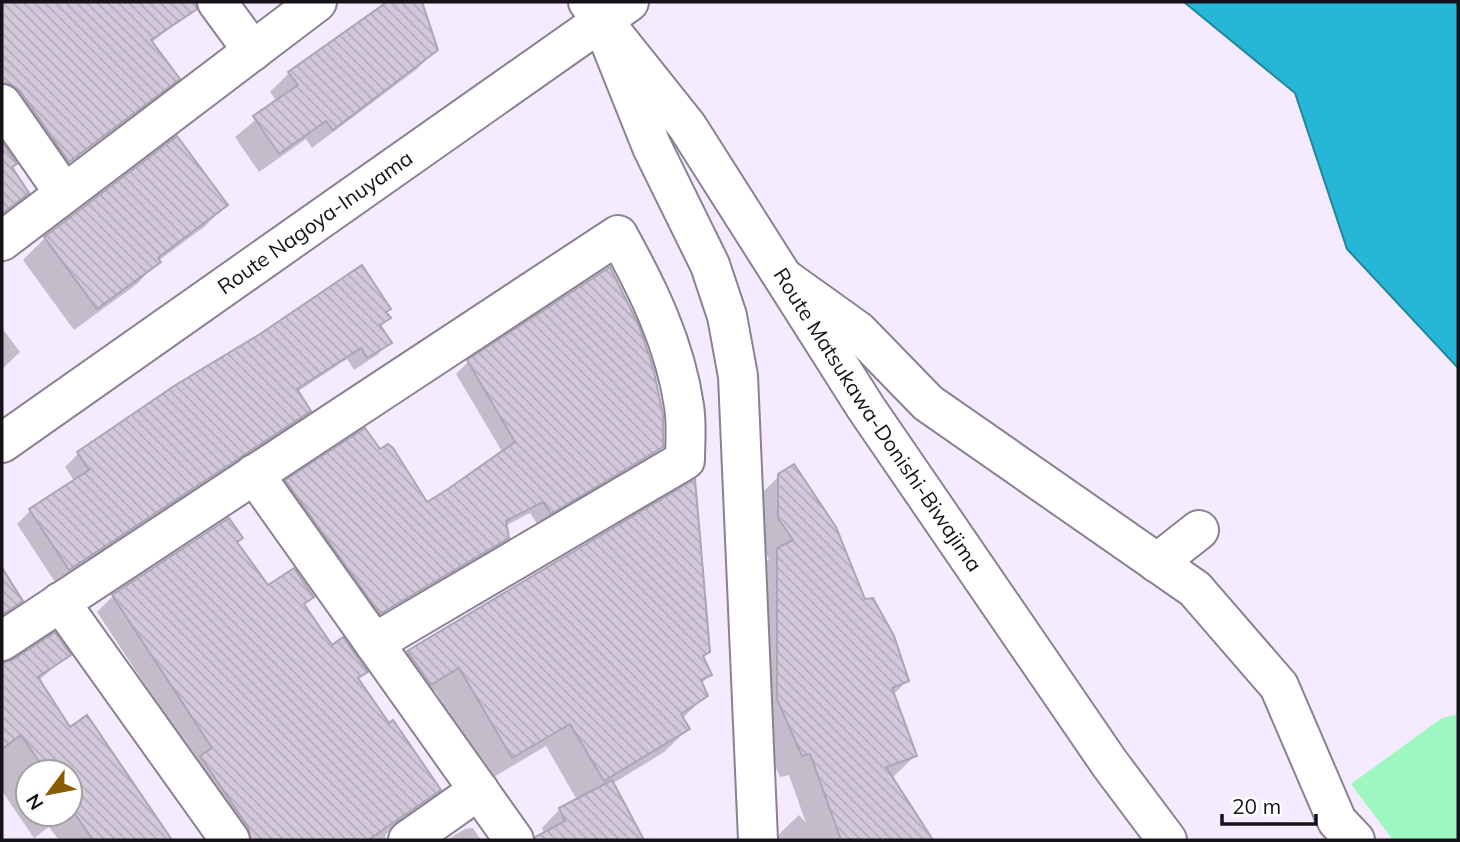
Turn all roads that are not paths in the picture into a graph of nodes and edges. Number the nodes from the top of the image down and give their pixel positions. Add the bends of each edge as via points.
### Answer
1 (217, 2) edge
2 (317, 2) edge
3 (606, 8) edge
4 (253, 51) junction
5 (2, 104) edge
6 (64, 193) junction
7 (2, 241) edge
8 (784, 278) junction
9 (2, 443) edge
10 (254, 474) junction
11 (1199, 530) dead end
12 (1157, 563) junction
13 (60, 602) junction
14 (2, 641) edge
15 (374, 643) junction
16 (479, 790) junction
17 (230, 840) edge
18 (408, 840) edge
19 (514, 840) edge
20 (758, 840) edge
21 (1167, 840) edge
22 (1355, 840) edge

1 - 4 street
2 - 4 street
3 - 8 street, Route Matsukawa-Donishi-Biwajima
3 - 9 street, Route Nagoya-Inuyama
3 - 20 street via 652,147 710,265 727,316 738,376
4 - 6 street
5 - 6 street
6 - 7 street
8 - 12 street via 858,331 928,403
8 - 21 street, Route Matsukawa-Donishi-Biwajima via 906,466
10 - 13 street
10 - 15 street
10 - 15 street via 618,235 657,311 675,359 685,409 685,460
11 - 12 street
12 - 22 street via 1195,589 1279,685 1337,821
13 - 14 street
13 - 17 street
15 - 16 street
16 - 18 street
16 - 19 street

